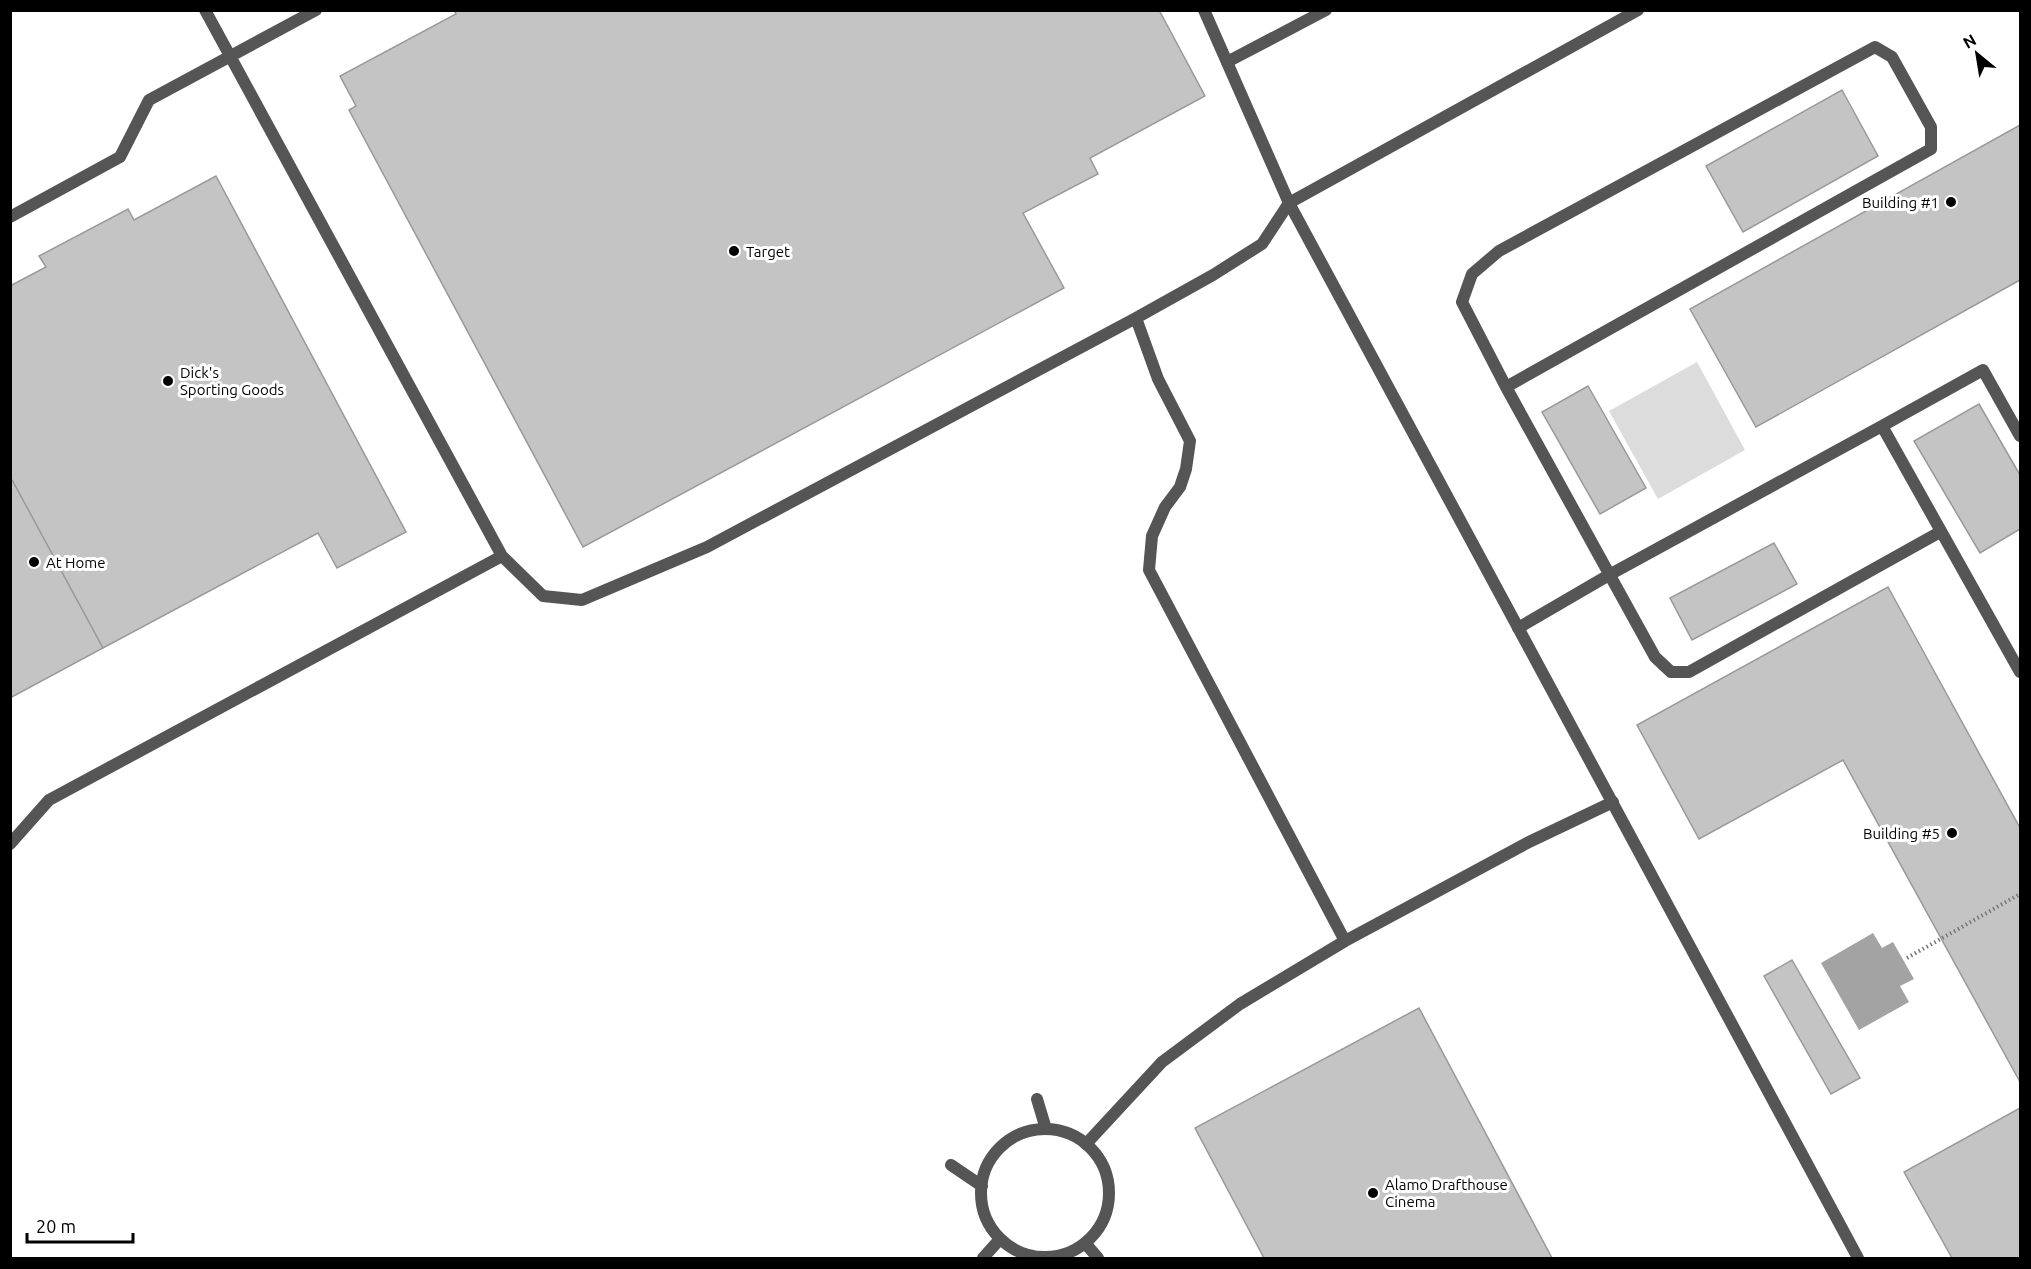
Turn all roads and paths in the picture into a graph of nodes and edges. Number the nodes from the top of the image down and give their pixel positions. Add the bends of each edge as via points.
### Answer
1 (205, 10) edge
2 (316, 10) edge
3 (1204, 10) edge
4 (1326, 10) edge
5 (1638, 10) edge
6 (230, 57) junction
7 (1227, 62) junction
8 (1289, 202) junction
9 (10, 217) edge
10 (1136, 318) junction
11 (1506, 387) junction
12 (1882, 426) junction
13 (2020, 436) edge
14 (1940, 532) junction
15 (502, 556) junction
16 (1609, 575) junction
17 (1518, 628) junction
18 (2020, 672) edge
19 (1613, 802) junction
20 (10, 844) edge
21 (2020, 894) edge
22 (1345, 941) junction
23 (1907, 958) dead end
24 (1037, 1099) dead end
25 (1046, 1129) junction
26 (1086, 1144) junction
27 (951, 1165) dead end
28 (982, 1186) junction
29 (999, 1239) junction
30 (1085, 1243) junction
31 (983, 1258) edge
32 (1098, 1258) edge
33 (1858, 1258) edge

1 - 6 street
2 - 6 street
3 - 7 street
4 - 7 street
5 - 8 street
6 - 9 street via 149,100 120,157
6 - 15 street
7 - 8 street
8 - 10 street via 1262,244
8 - 17 street
10 - 15 street via 707,547 582,600 543,596
10 - 22 street via 1158,379 1190,441 1180,487 1165,507 1152,536 1149,570
11 - 11 street via 1462,302 1472,274 1499,251 1875,47 1892,57 1930,127 1931,149
11 - 16 street
12 - 13 street via 1983,370
12 - 14 street
12 - 16 street
14 - 16 street via 1689,672 1671,672 1655,657
14 - 18 street
15 - 20 street via 49,800
16 - 17 street
17 - 19 street
19 - 22 street via 1529,842
19 - 33 street
21 - 23 path
22 - 26 street via 1239,1004 1162,1062
24 - 25 street
25 - 26 street via 1067,1133
25 - 28 street via 1024,1132 1005,1143 991,1159
26 - 30 street via 1099,1158 1109,1194 1097,1231
27 - 28 street
28 - 29 street via 981,1201 987,1221
29 - 30 street via 1014,1250 1049,1257
29 - 31 street
30 - 32 street

